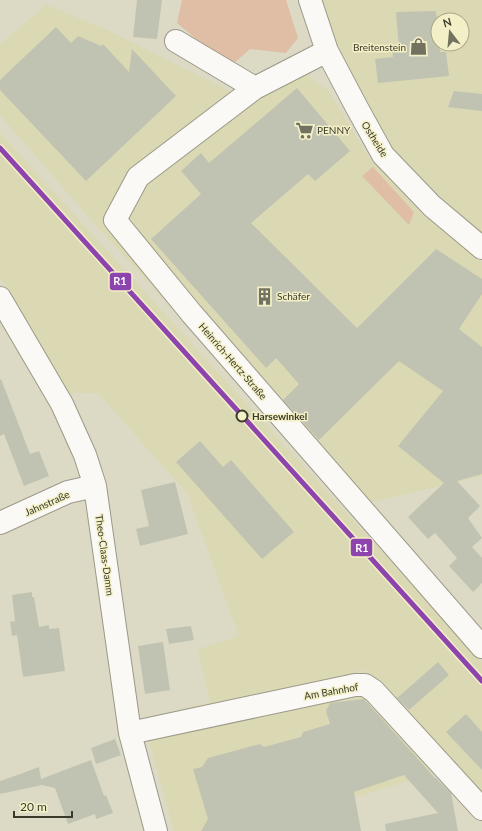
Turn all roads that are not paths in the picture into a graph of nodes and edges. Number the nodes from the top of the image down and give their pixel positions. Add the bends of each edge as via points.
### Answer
1 (310, 0) edge
2 (176, 40) dead end
3 (327, 51) junction
4 (255, 88) junction
5 (482, 248) edge
6 (0, 298) edge
7 (95, 486) junction
8 (0, 523) edge
9 (482, 647) edge
10 (130, 733) junction
11 (482, 809) edge
12 (156, 831) edge

1 - 3 street, Ostheide
2 - 4 street
3 - 4 street, Heinrich-Hertz-Straße
3 - 5 street, Ostheide via 384,155 432,206
4 - 9 street, Heinrich-Hertz-Straße via 138,177 115,220 192,314
6 - 7 street, Theo-Claas-Damm via 62,404 85,455
7 - 8 street, Jahnstraße via 68,492
7 - 10 street, Theo-Claas-Damm
10 - 11 street, Am Bahnhof via 355,685 365,685 374,691
10 - 12 street, Theo-Claas-Damm

